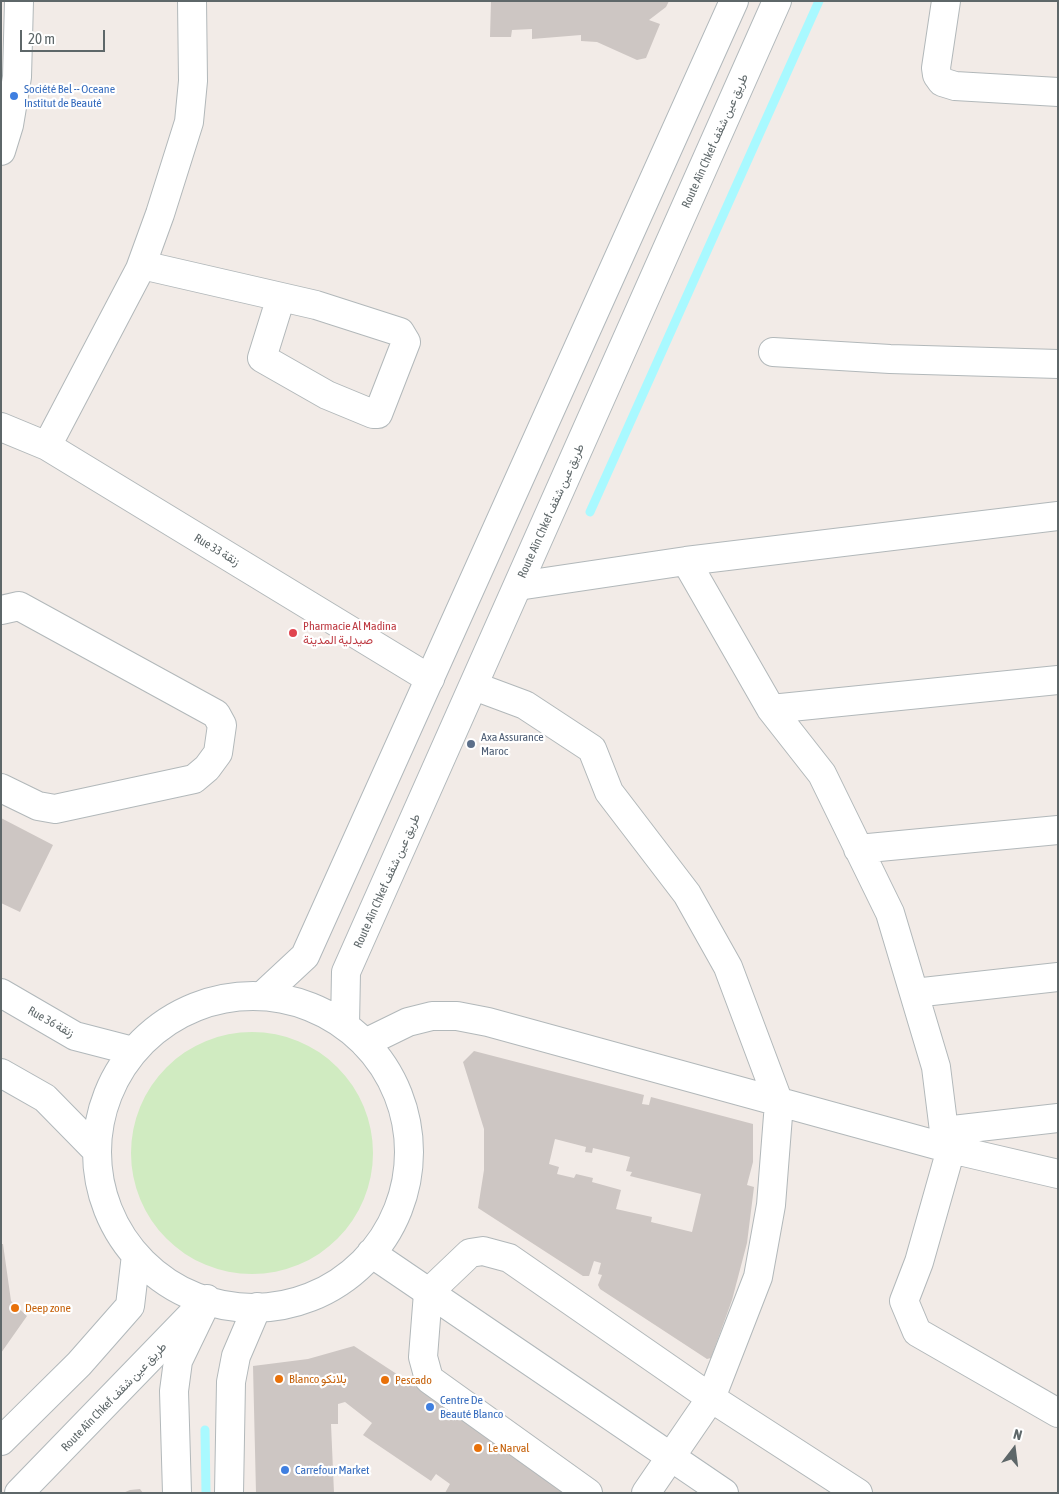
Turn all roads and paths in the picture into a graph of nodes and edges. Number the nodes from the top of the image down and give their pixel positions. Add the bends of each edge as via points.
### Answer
1 (19, 1) edge
2 (192, 1) edge
3 (734, 1) edge
4 (778, 1) edge
5 (946, 1) edge
6 (1058, 92) edge
7 (1, 151) edge
8 (142, 265) junction
9 (281, 297) junction
10 (773, 352) dead end
11 (1058, 364) edge
12 (1, 427) edge
13 (47, 446) junction
14 (1058, 516) edge
15 (686, 561) junction
16 (518, 586) junction
17 (10, 608) edge
18 (430, 679) junction
19 (1058, 680) edge
20 (474, 686) junction
21 (771, 709) junction
22 (1, 788) edge
23 (1058, 830) edge
24 (858, 849) junction
25 (1058, 977) edge
26 (1, 993) edge
27 (914, 993) junction
28 (262, 996) junction
29 (355, 1034) junction
30 (133, 1051) junction
31 (1, 1073) edge
32 (779, 1103) junction
33 (1058, 1118) edge
34 (948, 1140) junction
35 (96, 1150) junction
36 (1058, 1174) edge
37 (372, 1253) junction
38 (136, 1255) junction
39 (428, 1293) junction
40 (207, 1300) junction
41 (258, 1307) junction
42 (711, 1398) junction
43 (1056, 1404) edge
44 (1, 1441) edge
45 (671, 1458) junction
46 (19, 1493) edge
47 (177, 1493) edge
48 (229, 1493) edge
49 (588, 1493) edge
50 (646, 1493) edge
51 (724, 1493) edge
52 (858, 1493) edge

1 - 7 street via 17,77
2 - 8 street via 193,81 189,122
3 - 18 street
4 - 16 street, Route Aïn Chkef طريق عين شقف
5 - 6 street via 936,68 942,82 955,86
8 - 9 street
8 - 13 street
9 - 9 street via 316,305 405,336 406,342 378,414 327,395 262,358
10 - 11 street via 890,360
12 - 13 street, Rue 33 زنقة
13 - 18 street, Rue 33 زنقة
14 - 15 street
15 - 16 street
15 - 21 street
16 - 20 street, Route Aïn Chkef طريق عين شقف
17 - 22 street via 216,714 222,726 218,753 194,779 55,809 38,806
18 - 28 street via 306,956
19 - 21 street
20 - 29 street, Route Aïn Chkef طريق عين شقف via 346,972
20 - 32 street via 525,705 592,749 608,792 687,894 728,967
21 - 24 street via 822,774
23 - 24 street
24 - 27 street via 890,913
25 - 27 street
26 - 30 street, Rue 36 زنقة via 75,1036
27 - 34 street via 936,1067
28 - 29 street via 304,1005
28 - 30 street via 230,998 194,1007 161,1025
29 - 32 street via 432,1016 457,1016
29 - 37 street via 392,1081 404,1110 409,1141 408,1172 400,1205
30 - 35 street via 105,1100
31 - 35 street via 45,1098
32 - 34 street
32 - 42 street via 771,1205 758,1277
33 - 34 street
34 - 36 street
34 - 43 street via 919,1262 904,1301 917,1332
35 - 38 street via 99,1181 109,1212
37 - 39 street
37 - 41 street via 344,1278 313,1296
38 - 40 street via 176,1287
38 - 44 street via 130,1306 79,1364
39 - 42 street via 470,1253 483,1250 502,1255
39 - 45 street
39 - 49 street via 423,1357 428,1379
40 - 41 street
40 - 46 street, Route Aïn Chkef طريق عين شقف
40 - 47 street via 178,1361 174,1391
41 - 48 street via 236,1356 231,1382
42 - 45 street
42 - 52 street
45 - 50 street
45 - 51 street

